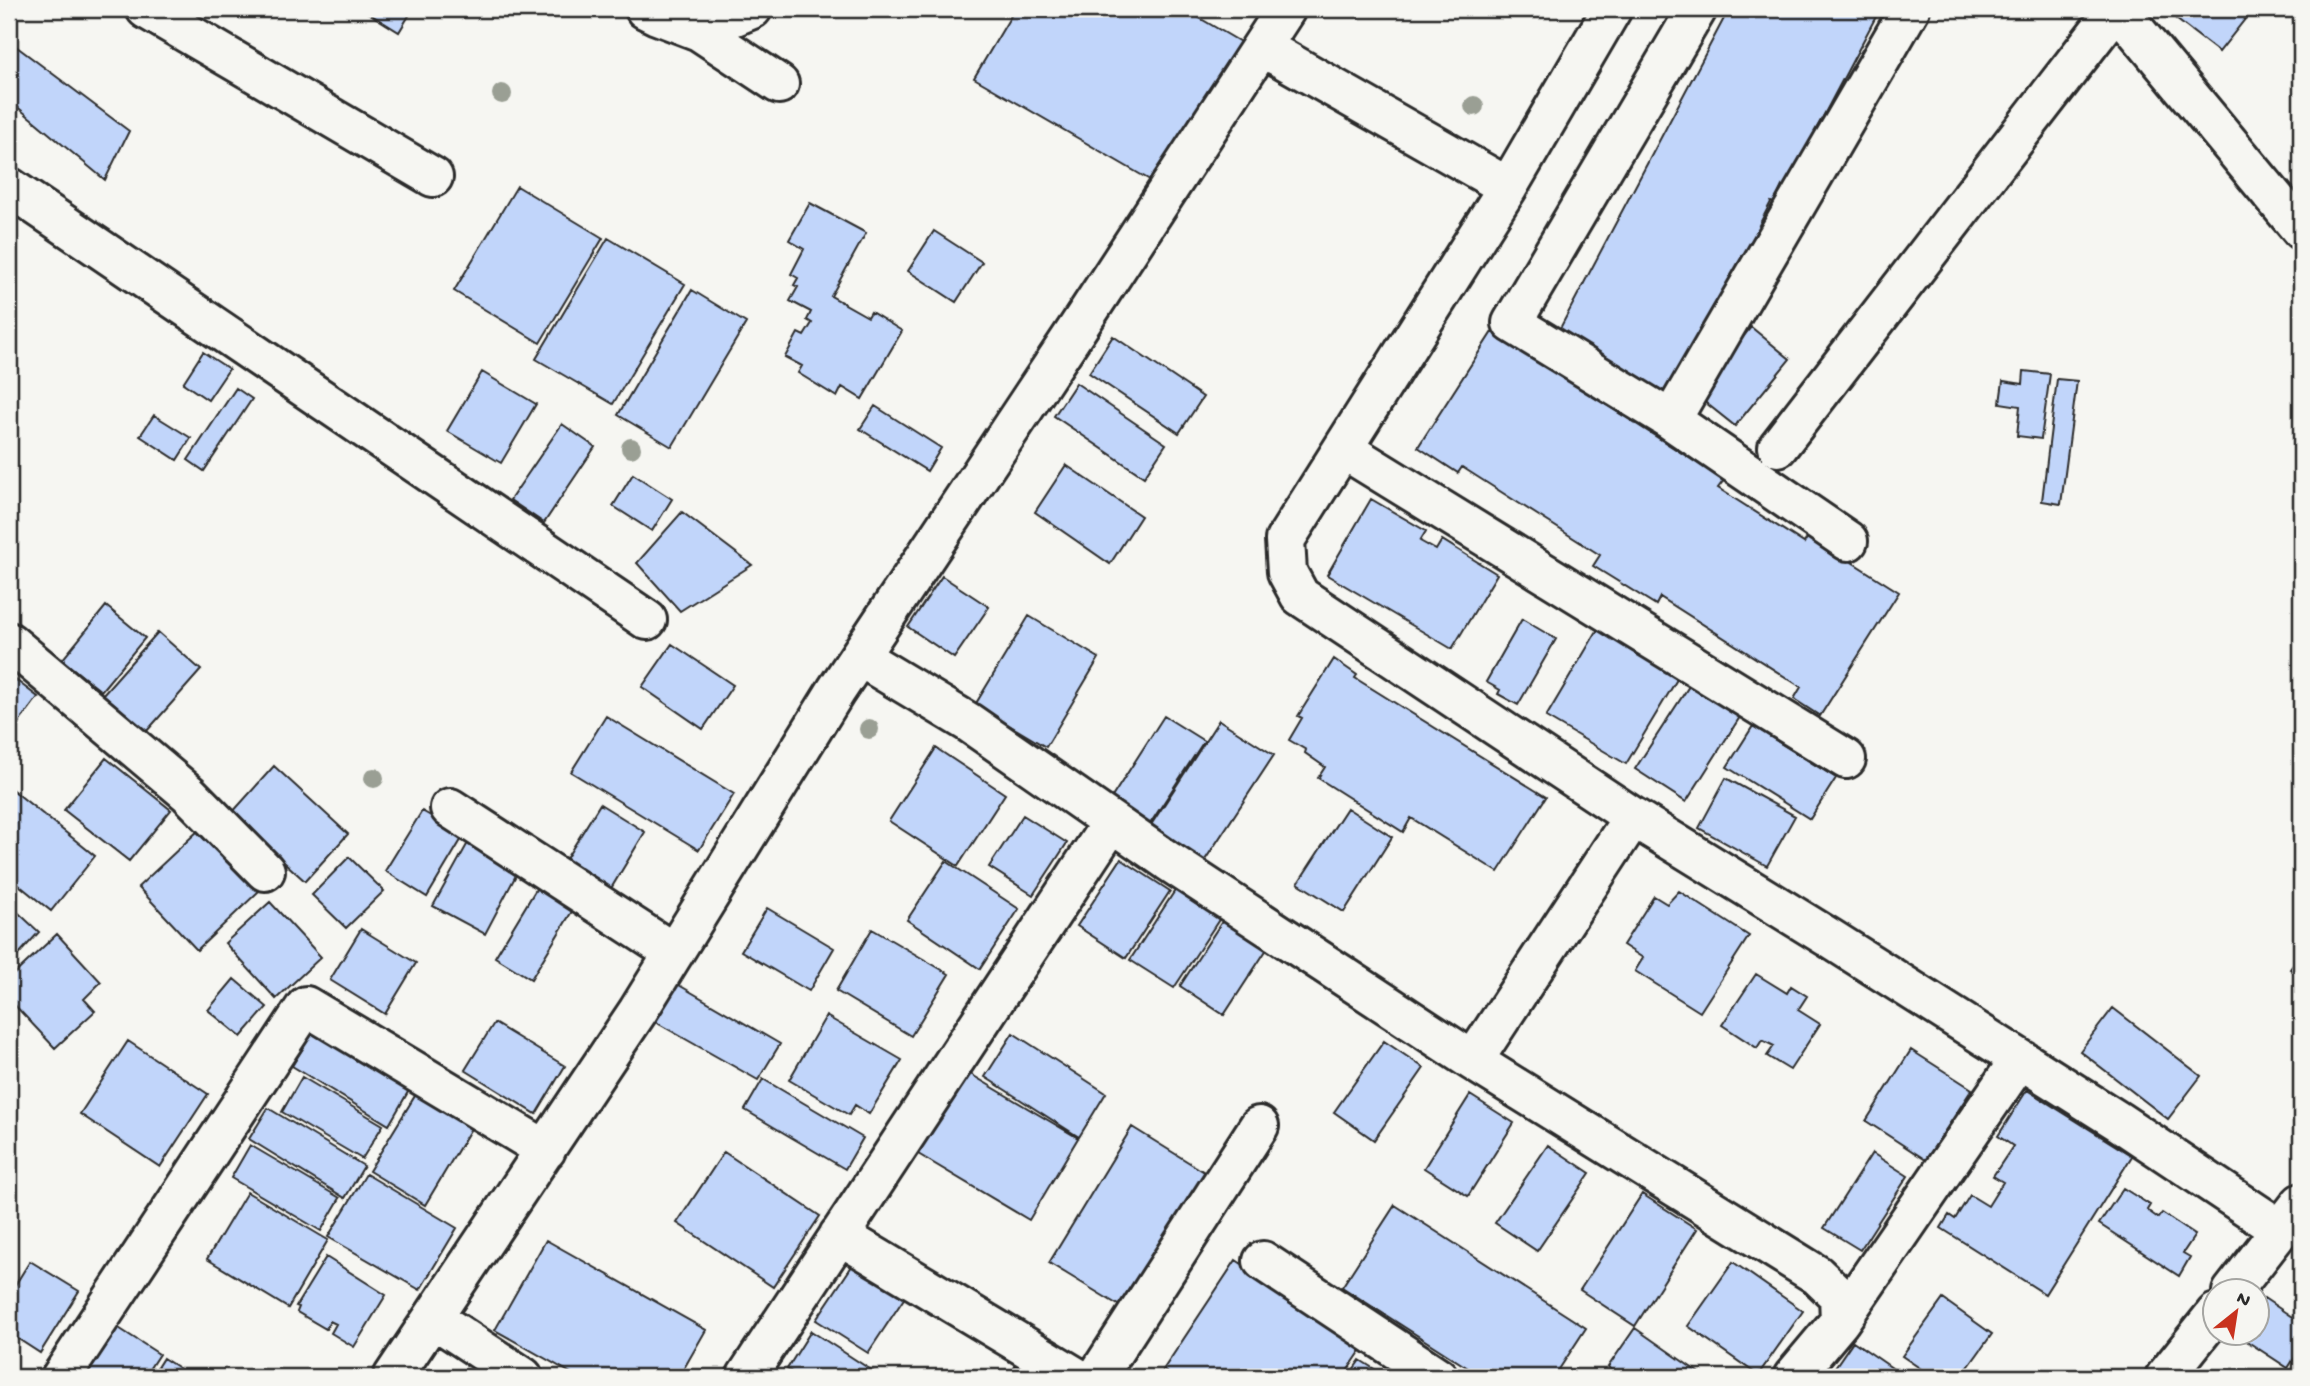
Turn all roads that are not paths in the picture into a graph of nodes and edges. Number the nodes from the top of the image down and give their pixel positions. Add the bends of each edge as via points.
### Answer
1 (146, 9) edge
2 (645, 9) edge
3 (752, 9) edge
4 (1286, 9) edge
5 (1612, 9) edge
6 (1697, 9) edge
7 (1910, 9) edge
8 (2117, 9) edge
9 (699, 31) junction
10 (1262, 47) junction
11 (779, 84) dead end
12 (433, 177) dead end
13 (9, 187) edge
14 (1508, 187) junction
15 (2301, 230) edge
16 (1671, 420) junction
17 (1778, 447) dead end
18 (1343, 449) junction
19 (1848, 541) dead end
20 (647, 620) dead end
21 (9, 642) edge
22 (859, 657) junction
23 (1846, 759) dead end
24 (450, 808) dead end
25 (1633, 817) junction
26 (1112, 822) junction
27 (265, 871) dead end
28 (674, 953) junction
29 (2020, 1059) junction
30 (1473, 1060) junction
31 (1259, 1126) dead end
32 (545, 1150) junction
33 (2291, 1216) edge
34 (839, 1235) junction
35 (1263, 1261) dead end
36 (2243, 1278) edge
37 (433, 1318) junction
38 (1840, 1321) junction
39 (2202, 1330) edge
40 (1078, 1376) edge
41 (61, 1377) edge
42 (393, 1377) edge
43 (523, 1377) edge
44 (746, 1377) edge
45 (1438, 1377) edge
46 (1793, 1377) edge
47 (2165, 1377) edge

1 - 12 street
2 - 9 street
3 - 9 street
4 - 10 street
5 - 14 street
6 - 16 street via 1512,323
7 - 16 street
8 - 15 street
8 - 17 street
9 - 11 street
10 - 14 street
10 - 22 street
13 - 20 street
14 - 18 street
16 - 19 street
18 - 23 street
18 - 25 street via 1285,540 1287,572 1300,596
21 - 27 street via 188,793
22 - 26 street via 968,722
22 - 28 street
24 - 28 street
25 - 29 street
25 - 30 street
26 - 30 street
26 - 34 street
28 - 32 street
29 - 33 street via 2118,1121
29 - 38 street
30 - 38 street via 1817,1275 1839,1296
31 - 40 street
32 - 37 street
32 - 41 street via 306,1006
33 - 36 street
34 - 40 street
34 - 44 street
35 - 45 street
37 - 42 street
37 - 43 street
38 - 46 street
39 - 47 street

